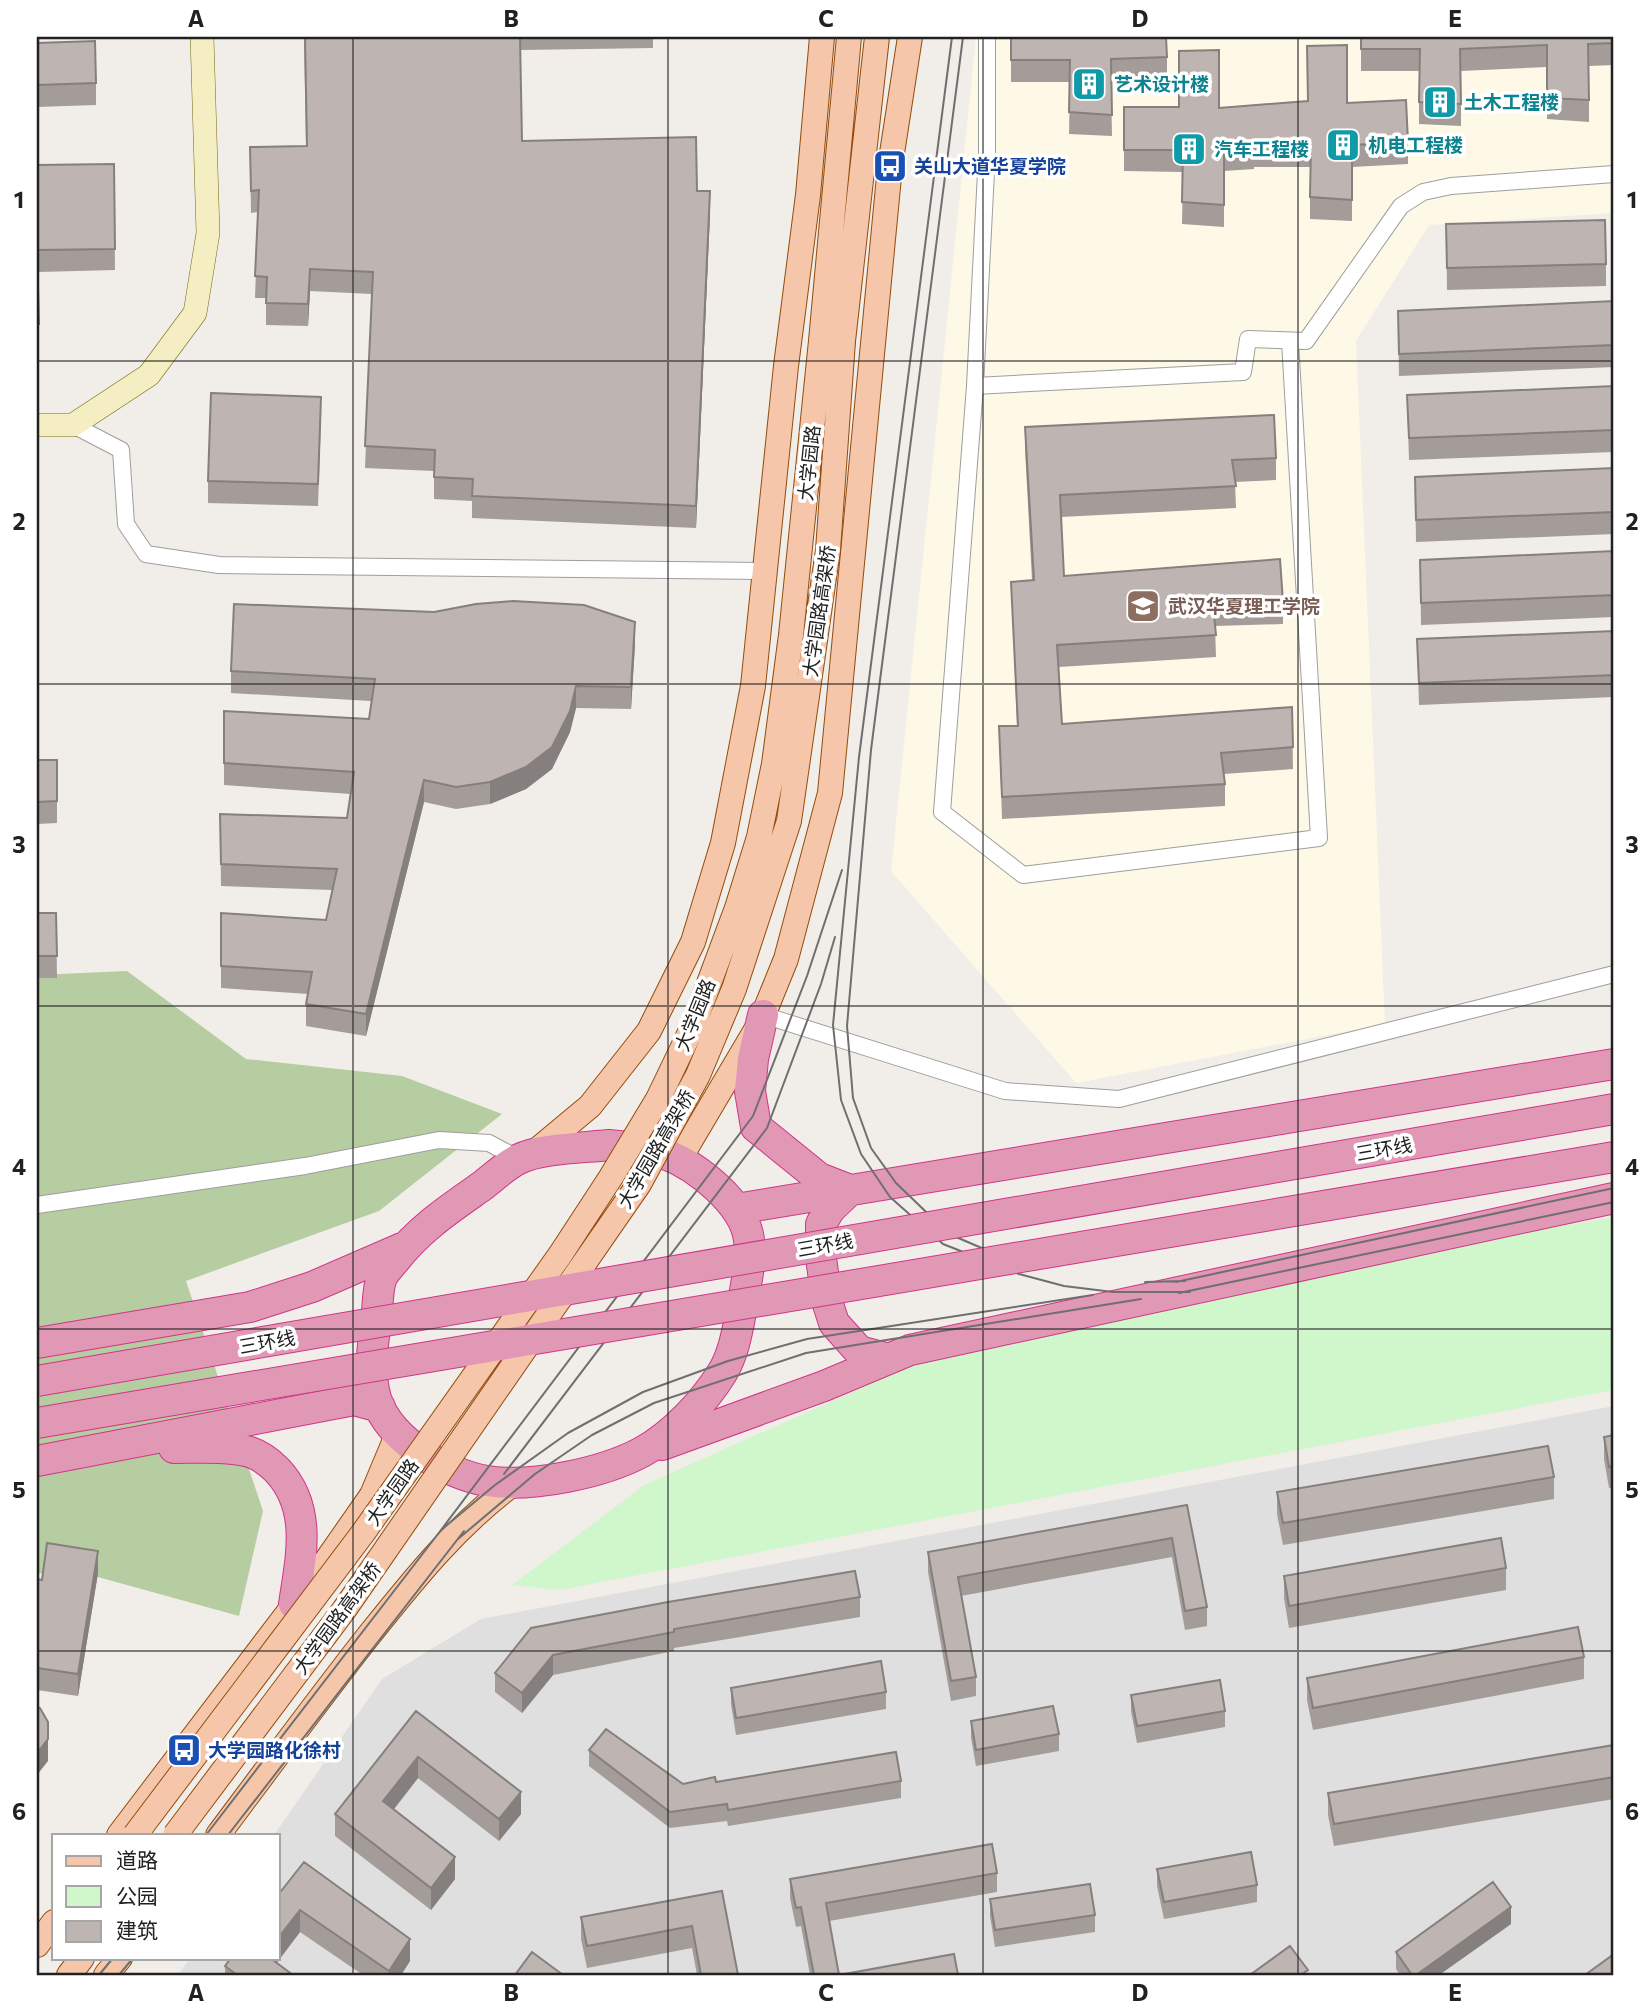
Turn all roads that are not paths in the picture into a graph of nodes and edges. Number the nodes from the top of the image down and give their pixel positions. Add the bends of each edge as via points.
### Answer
1 (202, 37) edge
2 (822, 37) edge
3 (849, 37) edge
4 (877, 37) edge
5 (910, 37) edge
6 (987, 37) edge
7 (890, 166) junction
8 (1614, 174) edge
9 (844, 229) junction
10 (791, 319) junction
11 (832, 341) junction
12 (1290, 341) junction
13 (975, 386) junction
14 (37, 425) edge
15 (73, 425) junction
16 (766, 571) junction
17 (1614, 974) edge
18 (763, 1014) junction
19 (1614, 1064) edge
20 (1614, 1109) edge
21 (1614, 1157) edge
22 (524, 1158) junction
23 (678, 1160) junction
24 (850, 1190) junction
25 (1614, 1198) edge
26 (37, 1205) edge
27 (736, 1209) junction
28 (406, 1246) junction
29 (37, 1343) edge
30 (889, 1359) junction
31 (37, 1381) edge
32 (380, 1407) junction
33 (37, 1423) edge
34 (398, 1433) junction
35 (114, 1446) junction
36 (642, 1452) junction
37 (37, 1461) edge
38 (514, 1483) junction
39 (295, 1604) junction
40 (120, 1834) edge
41 (136, 1834) edge
42 (176, 1834) edge
43 (219, 1834) edge
44 (52, 1925) edge
45 (37, 1945) edge
46 (52, 1945) edge
47 (80, 1960) edge
48 (94, 1960) edge
49 (118, 1960) edge
50 (37, 1965) edge
51 (69, 1975) edge
52 (105, 1975) edge

1 - 15 street via 208,233 195,313 149,375
2 - 10 main road
3 - 9 main road
4 - 9 main road
5 - 7 main road
6 - 13 street
7 - 9 main road
7 - 18 main road via 830,793 786,959
8 - 12 street via 1423,192 1401,206 1307,341
9 - 10 main road
9 - 11 main road
10 - 16 main road
11 - 41 main road, 大学园路, bridge via 774,764 759,837 693,1026 658,1099 560,1255 363,1534
11 - 42 main road, 大学园路高架桥, bridge via 828,550 789,821 734,989 698,1075 639,1184 345,1610
12 - 13 street via 1248,339 1243,372
12 - 13 street via 1319,838 1023,875 942,812
14 - 15 street
15 - 16 street via 121,450 126,524 146,554 219,565
16 - 22 main road via 741,757 723,843 693,942 649,1031 590,1106
17 - 18 street via 1119,1099 1005,1091
18 - 23 main road
18 - 24 highway via 750,1091 756,1127 819,1178
19 - 24 highway
20 - 31 highway, 三环线, bridge
21 - 33 highway, bridge
22 - 23 highway via 609,1145 641,1148
22 - 26 street via 489,1143 439,1140 305,1166
22 - 28 highway via 433,1219
23 - 27 highway via 712,1182
24 - 27 highway
24 - 30 highway via 821,1224 827,1301 834,1323 859,1352
25 - 30 highway via 910,1350
27 - 36 highway via 750,1240 734,1346 723,1371 700,1402
28 - 29 highway via 312,1287 250,1307
28 - 32 highway via 382,1277 372,1348 374,1390
30 - 36 highway
32 - 34 highway
32 - 35 highway via 354,1400
34 - 38 highway via 429,1458 464,1475
34 - 39 main road, 大学园路 via 372,1495
35 - 37 highway
35 - 39 highway via 252,1453 272,1466 289,1483 298,1508 303,1538
36 - 38 highway via 551,1481
38 - 43 main road via 439,1548
39 - 40 main road, 大学园路
44 - 45 main road
46 - 50 main road
47 - 51 main road
48 - 52 street
49 - 52 main road

